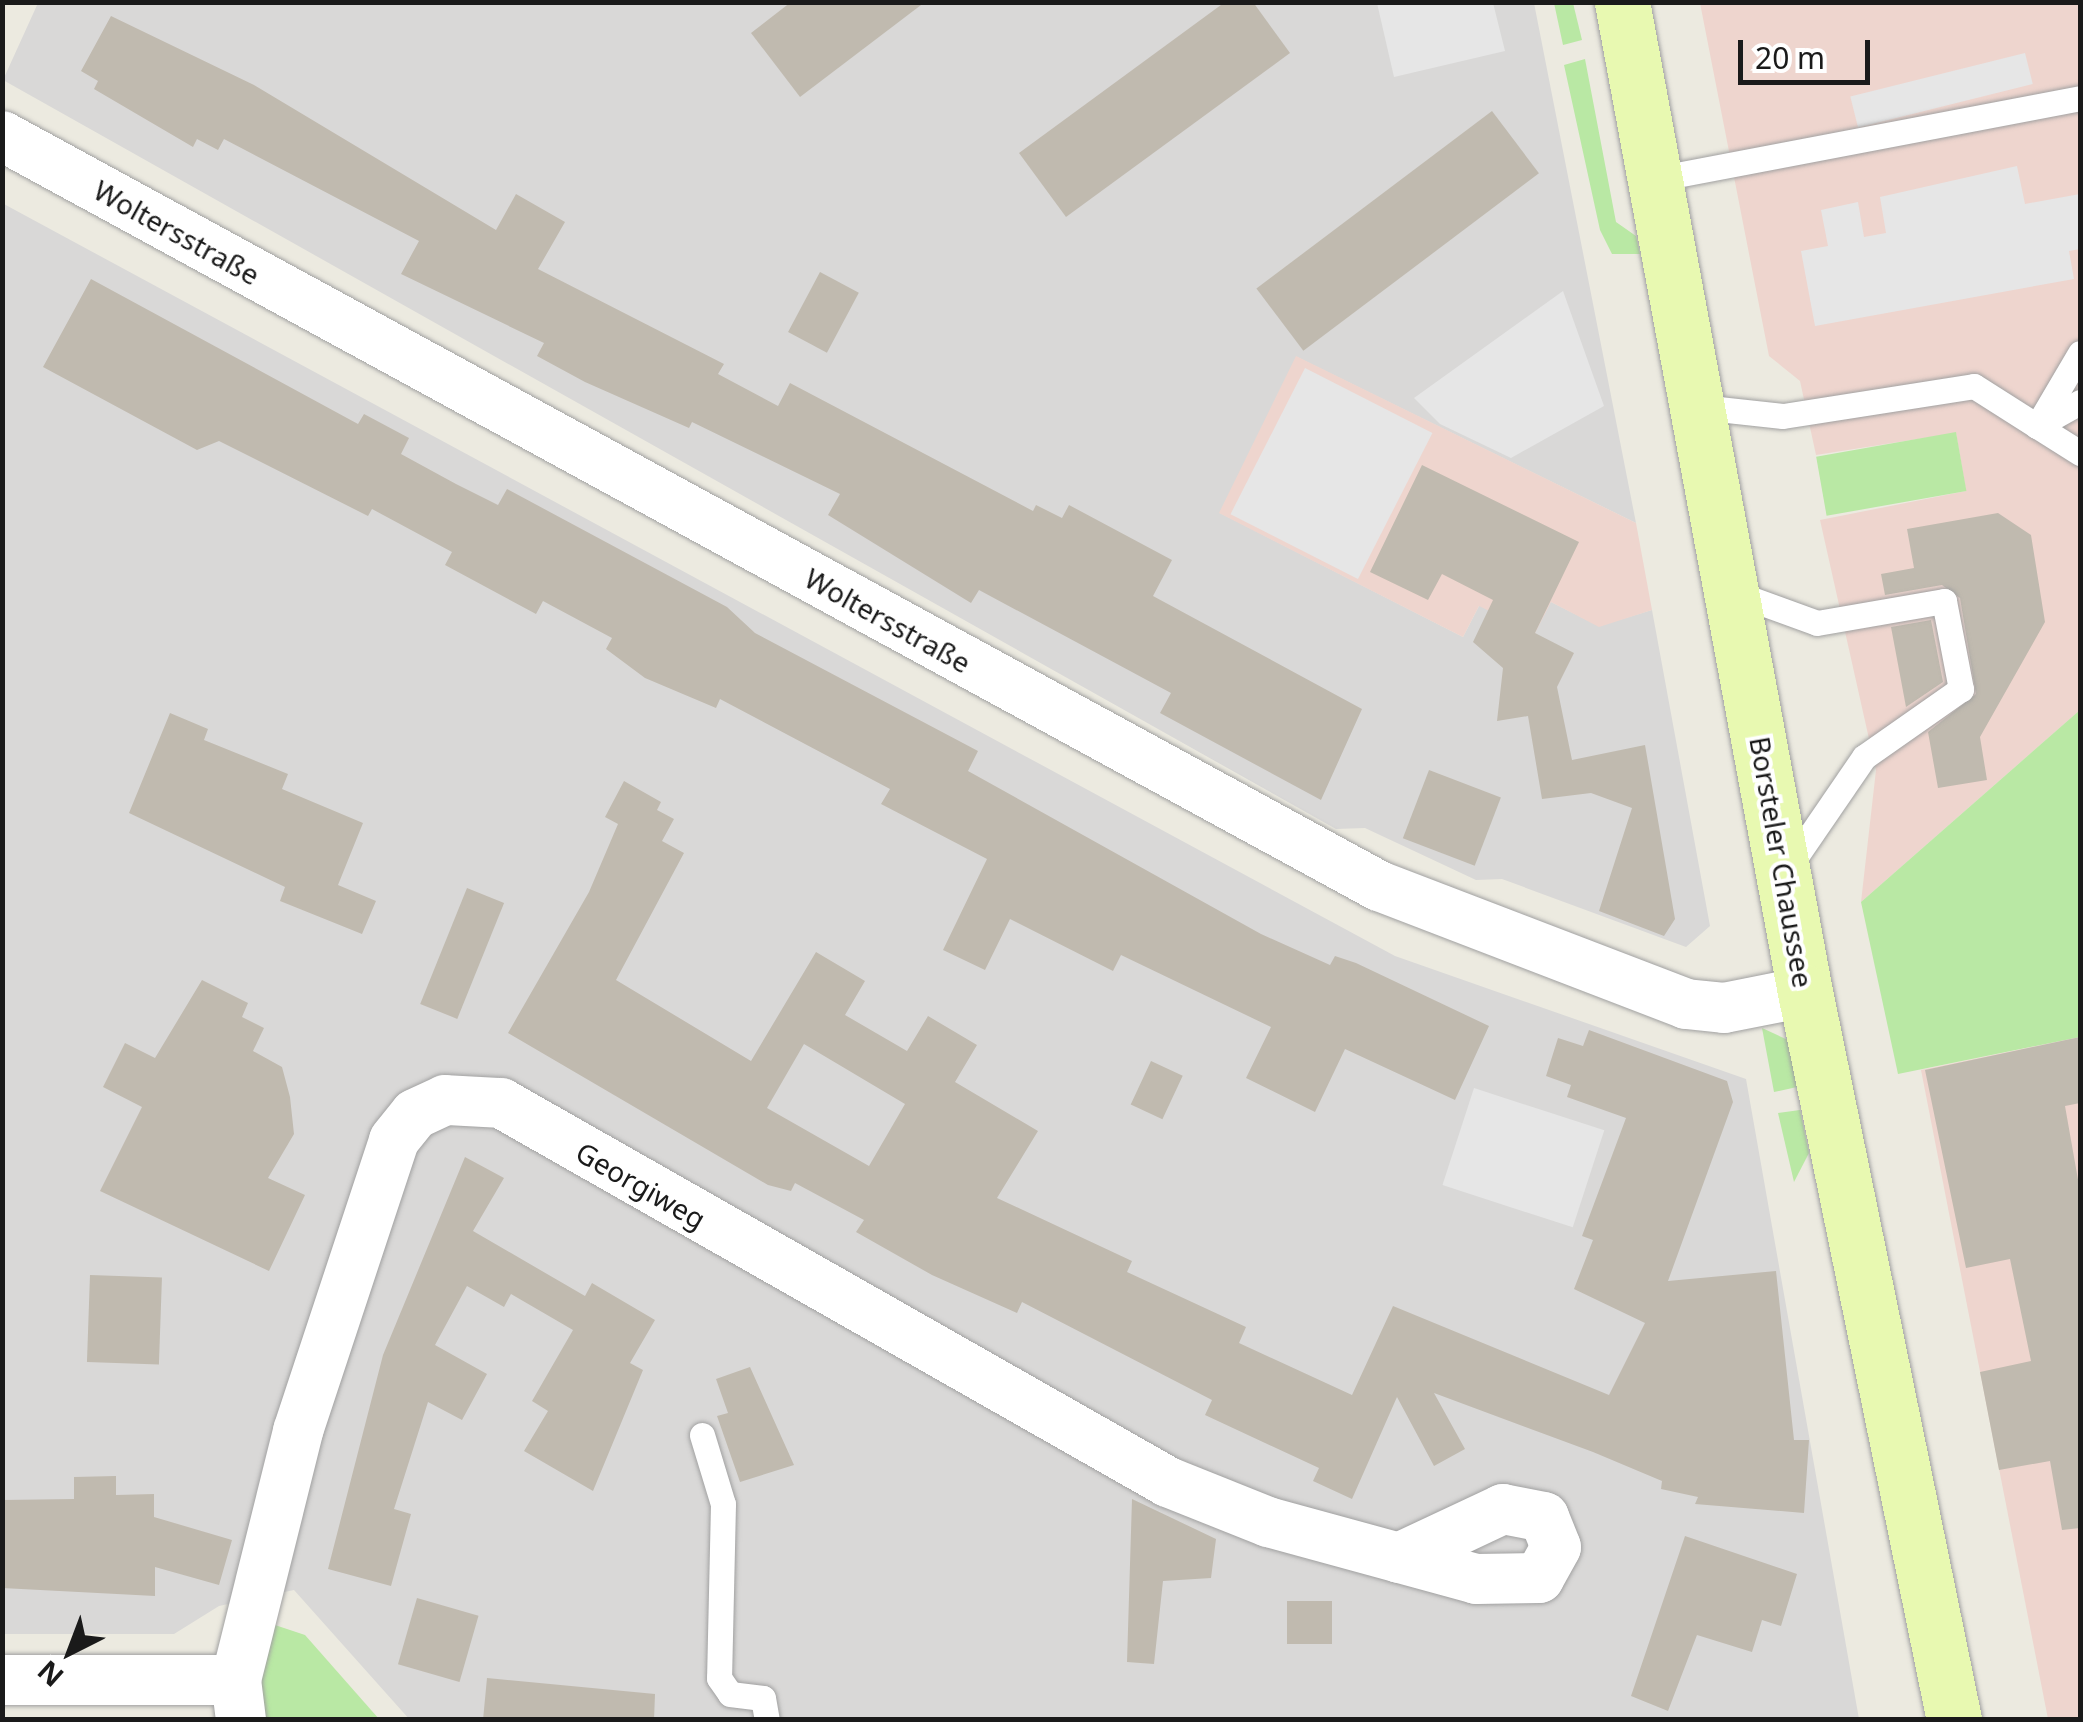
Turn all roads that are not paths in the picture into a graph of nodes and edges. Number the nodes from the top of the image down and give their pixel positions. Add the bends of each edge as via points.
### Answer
1 (1622, 2) edge
2 (2079, 97) edge
3 (2, 136) edge
4 (1656, 179) junction
5 (2080, 354) edge
6 (2080, 402) edge
7 (1700, 408) junction
8 (2037, 426) junction
9 (2080, 453) edge
10 (1732, 592) junction
11 (1785, 872) junction
12 (1805, 992) junction
13 (702, 1435) dead end
14 (1400, 1558) dead end
15 (2, 1680) edge
16 (238, 1700) edge
17 (767, 1720) edge
18 (1954, 1720) edge

1 - 4 main road, Borsteler Chaussee
2 - 4 lane
3 - 12 street, Woltersstraße via 1379,886 1686,1004 1724,1008
4 - 7 main road, Borsteler Chaussee
5 - 8 lane
6 - 8 lane
7 - 8 lane via 1782,416 1974,386
7 - 10 main road, Borsteler Chaussee
8 - 9 lane
10 - 11 main road, Borsteler Chaussee
10 - 11 lane via 1817,623 1944,601 1958,671 1961,689 1864,757
11 - 12 main road, Borsteler Chaussee
12 - 18 main road, Borsteler Chaussee
13 - 17 lane via 723,1504 718,1678 730,1694 763,1698
14 - 16 street, Georgiweg via 1168,1482 501,1103 445,1100 415,1114 394,1140 298,1431
15 - 16 street

